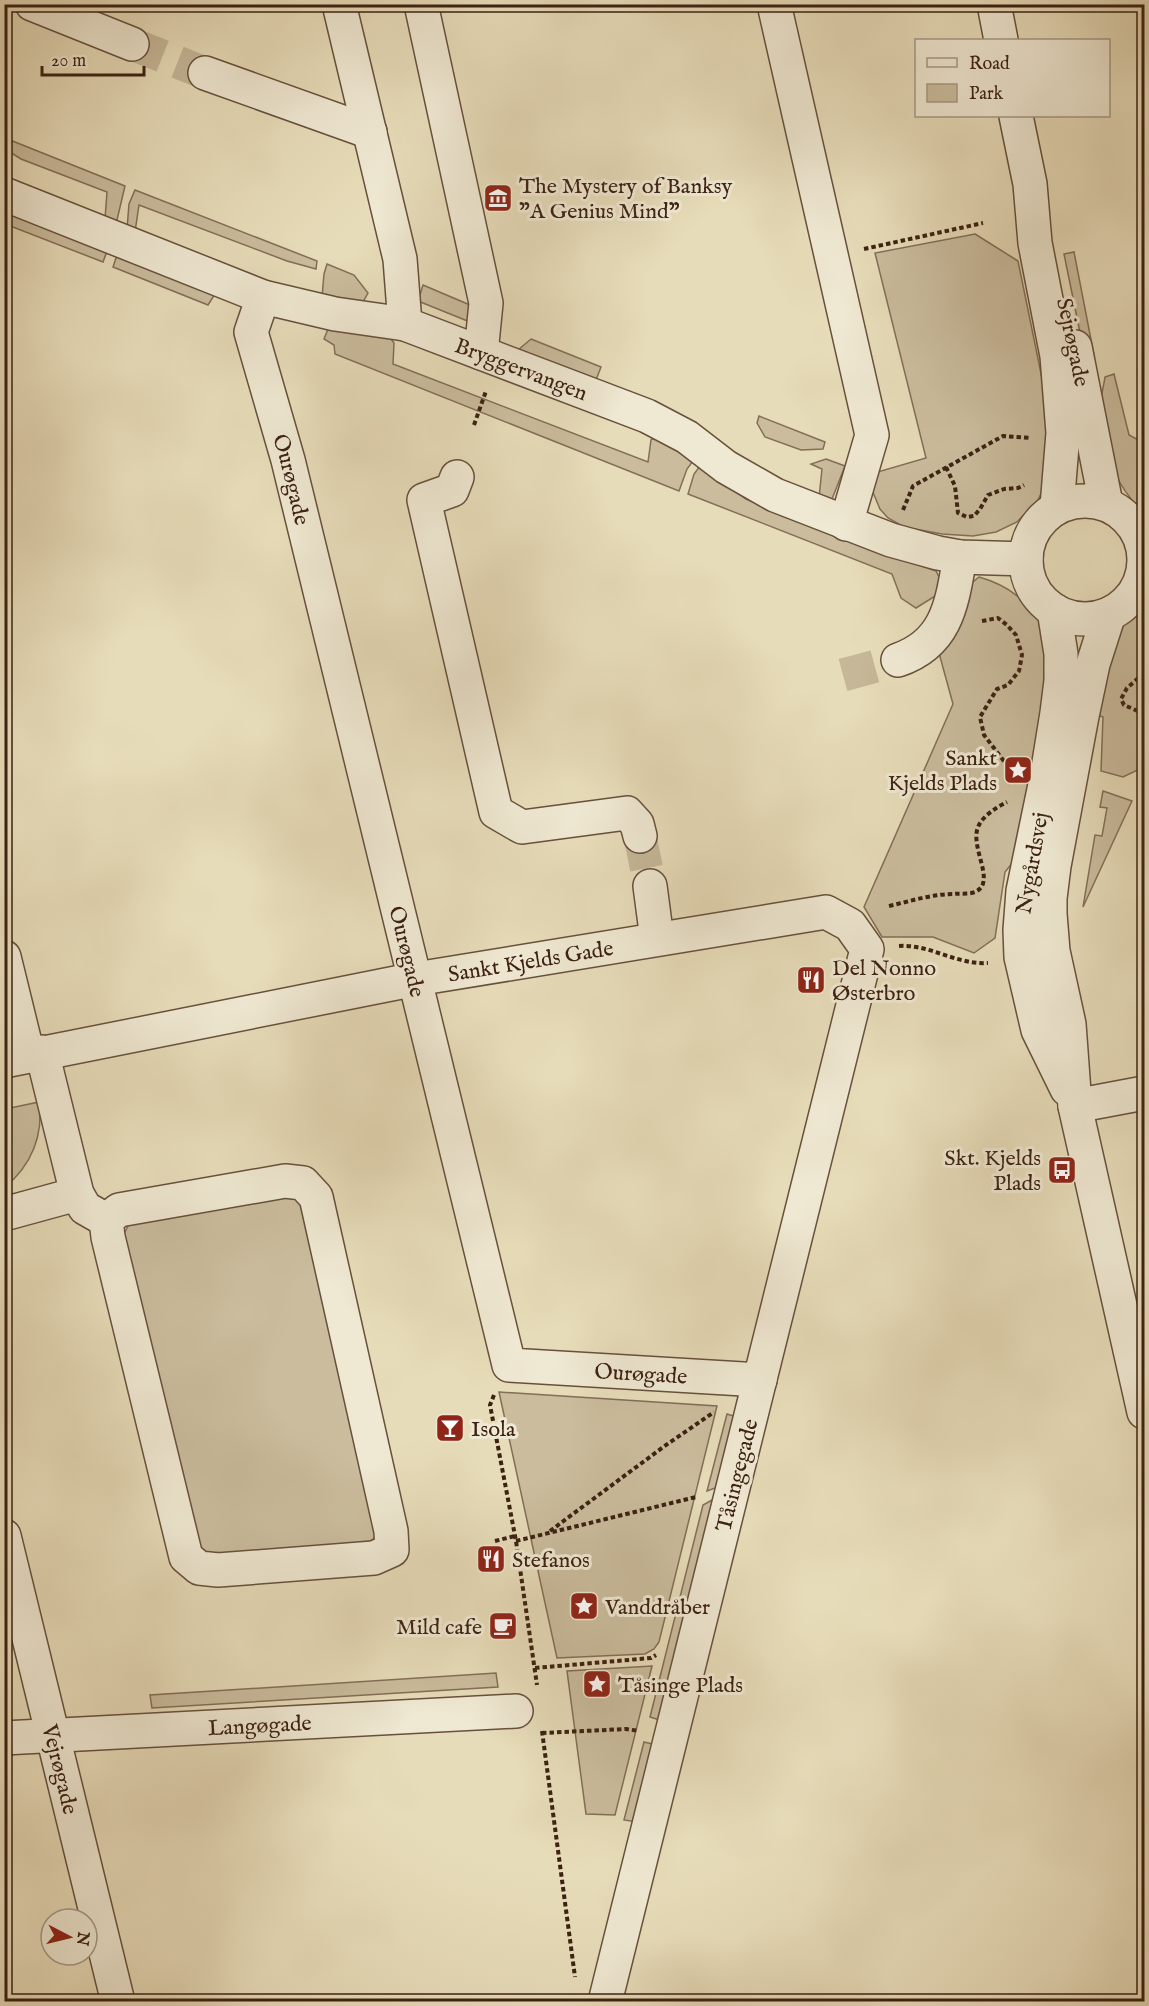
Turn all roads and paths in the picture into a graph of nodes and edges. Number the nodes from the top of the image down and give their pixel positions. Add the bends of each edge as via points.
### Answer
1 (32, 4) edge
2 (339, 4) edge
3 (421, 4) edge
4 (774, 4) edge
5 (994, 4) edge
6 (1001, 39) edge
7 (132, 44) tunnel mouth
8 (205, 73) tunnel mouth
9 (1016, 117) edge
10 (370, 132) junction
11 (1030, 184) junction
12 (4, 194) edge
13 (983, 223) dead end
14 (831, 256) junction
15 (263, 297) junction
16 (405, 324) junction
17 (481, 353) junction
18 (1035, 437) dead end
19 (1026, 438) junction
20 (1030, 447) dead end
21 (946, 467) junction
22 (457, 477) dead end
23 (1031, 479) dead end
24 (1106, 504) junction
25 (1057, 507) junction
26 (902, 514) dead end
27 (846, 524) junction
28 (1140, 533) edge
29 (960, 556) junction
30 (1026, 560) junction
31 (1140, 590) edge
32 (1054, 610) junction
33 (1109, 614) junction
34 (978, 623) dead end
35 (898, 660) tunnel mouth
36 (1144, 673) edge
37 (1144, 711) edge
38 (1015, 779) dead end
39 (1012, 799) dead end
40 (640, 836) tunnel mouth
41 (650, 886) tunnel mouth
42 (889, 906) dead end
43 (657, 939) junction
44 (867, 949) junction
45 (4, 957) edge
46 (1021, 957) junction
47 (417, 979) junction
48 (25, 1056) edge
49 (1144, 1092) edge
50 (1076, 1106) junction
51 (76, 1194) junction
52 (4, 1214) edge
53 (106, 1220) junction
54 (1140, 1378) edge
55 (760, 1380) junction
56 (723, 1406) dead end
57 (1144, 1412) edge
58 (730, 1497) junction
59 (547, 1533) junction
60 (4, 1536) edge
61 (495, 1542) dead end
62 (691, 1659) junction
63 (535, 1668) dead end
64 (516, 1712) joint
65 (53, 1735) junction
66 (4, 1738) edge
67 (671, 1738) junction
68 (118, 2001) edge
69 (605, 2001) edge

1 - 7 street
2 - 10 street
3 - 17 street via 486,303
4 - 14 street
5 - 6 street
8 - 10 street
9 - 11 street, Sejrøgade
10 - 16 street via 400,259
11 - 24 street, Sejrøgade via 1052,240
11 - 25 street, Sejrøgade via 1035,243 1057,356 1061,399 1063,433
12 - 15 street, Bryggervangen
13 - 14 path
14 - 27 street via 872,435
15 - 16 street, Bryggervangen via 334,314
15 - 47 street, Ourøgade via 251,332 288,460
16 - 17 street, Bryggervangen
17 - 27 street, Bryggervangen via 647,416 687,437 726,467 775,495
18 - 19 path
19 - 20 path
19 - 21 path via 1003,436
21 - 23 path via 955,486 958,513 967,517 974,516 988,495 1018,488
21 - 26 path via 913,486
22 - 40 street via 452,490 424,500 496,812 522,826 627,813 637,824
24 - 25 street via 1072,502
24 - 28 street
25 - 30 street via 1035,529
27 - 29 street, Bryggervangen via 915,548
28 - 31 street via 1144,559
29 - 30 street, Bryggervangen
29 - 35 street via 945,620 933,640
30 - 32 street via 1033,589
31 - 33 street
32 - 33 street via 1081,619
32 - 46 street, Nygårdsvej via 1061,681 1023,891
33 - 50 street, Nygårdsvej via 1082,716 1050,898 1053,951 1069,1024
34 - 38 path via 998,618 1016,635 1022,656 1019,671 1008,685 997,689 980,717 984,735
36 - 37 path via 1127,688 1122,699 1124,705
39 - 42 path via 993,809 978,826 975,845 984,881 980,890 937,894
41 - 43 street
43 - 44 street, Sankt Kjelds Gade via 826,912 850,925
43 - 47 street, Sankt Kjelds Gade
44 - 46 path via 914,945 978,963
44 - 55 street, Tåsingegade
45 - 48 street
46 - 50 street, Nygårdsvej via 1038,1030
47 - 48 street, Sankt Kjelds Gade
47 - 55 street, Ourøgade via 509,1365
48 - 51 street
49 - 50 street
50 - 54 street, Nygårdsvej
51 - 52 street
51 - 53 street via 85,1208
53 - 53 street via 119,1210 285,1181 303,1183 316,1197 391,1531 392,1550 374,1558 218,1570 199,1568 186,1557
54 - 57 street, Nygårdsvej
55 - 58 street, Tåsingegade
56 - 59 path
58 - 59 path via 713,1493
58 - 62 street, Tåsingegade
59 - 61 path
60 - 65 street, Vejrøgade
62 - 63 path via 660,1653 651,1658
62 - 67 street, Tåsingegade
64 - 65 street, Langøgade
64 - 67 path via 542,1734 626,1729
65 - 66 street, Langøgade
65 - 68 street, Vejrøgade
67 - 69 street, Tåsingegade

